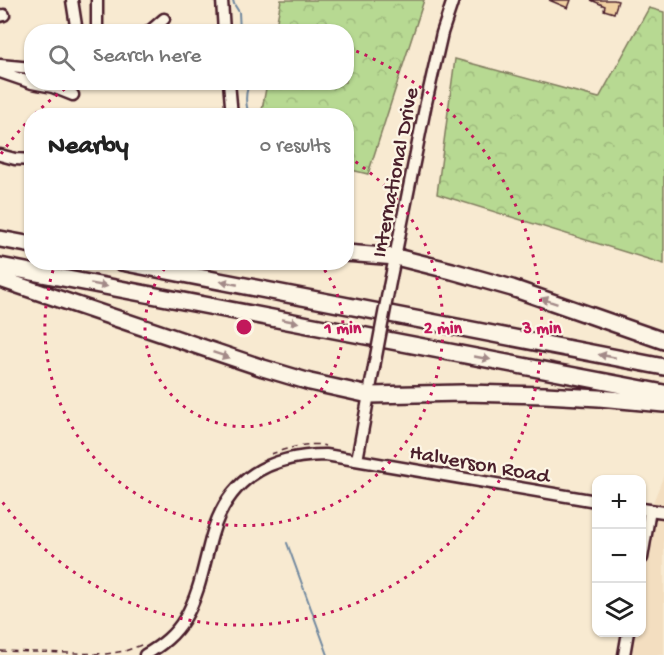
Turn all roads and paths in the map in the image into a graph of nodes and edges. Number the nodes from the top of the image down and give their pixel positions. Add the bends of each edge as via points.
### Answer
1 (72, 0) edge
2 (97, 0) edge
3 (222, 0) edge
4 (453, 0) edge
5 (164, 19) dead end
6 (76, 24) edge
7 (97, 24) edge
8 (158, 24) edge
9 (224, 24) edge
10 (0, 65) edge
11 (24, 67) edge
12 (0, 72) edge
13 (24, 80) edge
14 (64, 90) edge
15 (230, 90) edge
16 (73, 95) dead end
17 (231, 108) edge
18 (0, 155) edge
19 (24, 159) edge
20 (0, 230) edge
21 (24, 233) edge
22 (0, 239) edge
23 (24, 244) edge
24 (354, 254) edge
25 (396, 257) junction
26 (0, 266) edge
27 (162, 270) edge
28 (0, 279) edge
29 (664, 341) edge
30 (664, 367) edge
31 (664, 393) edge
32 (369, 395) junction
33 (664, 404) edge
34 (326, 446) dead end
35 (271, 454) dead end
36 (357, 460) junction
37 (592, 500) edge
38 (646, 509) edge
39 (664, 512) edge
40 (627, 637) edge
41 (154, 648) edge
42 (0, 651) edge
43 (146, 655) edge
44 (624, 655) edge

1 - 6 street
2 - 7 street
3 - 9 street
4 - 25 street, International Drive via 428,92
5 - 8 street
10 - 11 street
12 - 13 street
14 - 16 street
15 - 17 street
18 - 19 street
20 - 21 highway
22 - 23 highway
24 - 25 highway
29 -> 25 highway via 512,288
25 - 32 street, International Drive, bridge
26 -> 31 highway
30 -> 27 highway
28 -> 32 highway via 263,369
32 - 33 highway via 545,395
32 - 36 street, International Drive
34 - 35 path via 302,446
36 - 37 street, Halverson Road
36 - 41 street, Halverson Road via 326,455 289,458 266,466 244,482 221,511 188,612 174,634
38 - 39 street
40 - 44 street
41 - 42 path via 106,654
41 - 43 street, Halverson Road

